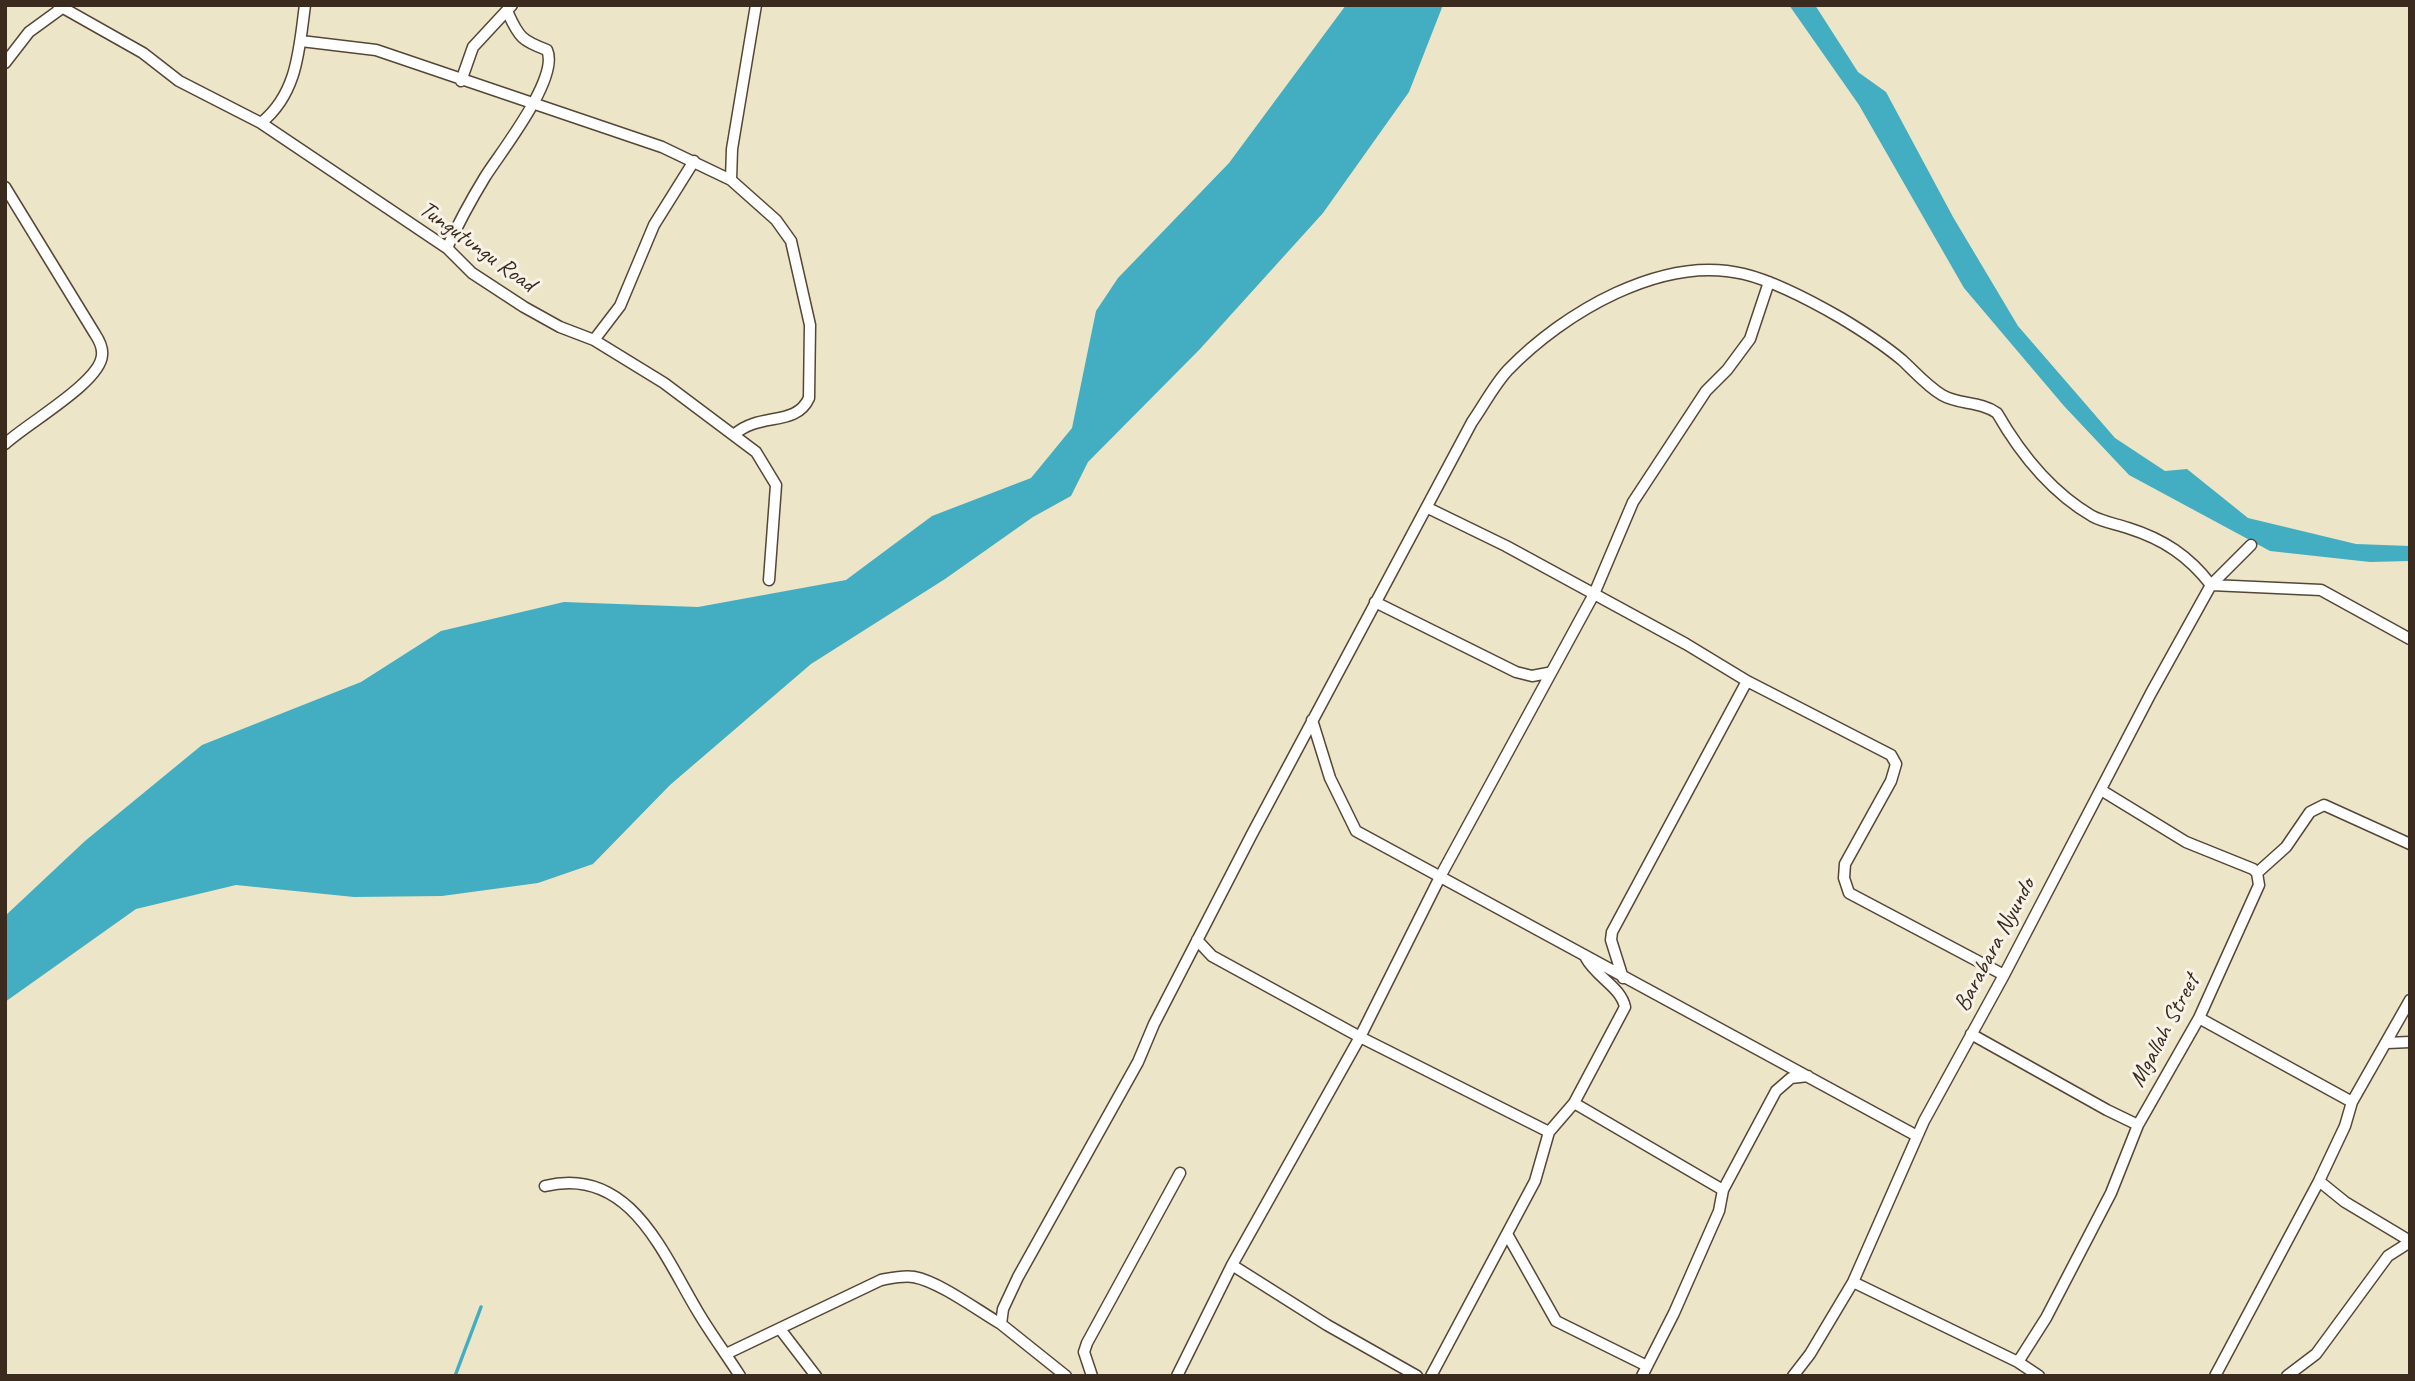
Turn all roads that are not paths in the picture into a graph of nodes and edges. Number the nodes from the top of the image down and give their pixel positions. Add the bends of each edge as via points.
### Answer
1 (305, 5) edge
2 (756, 5) edge
3 (60, 7) edge
4 (510, 9) edge
5 (301, 41) junction
6 (5, 63) edge
7 (461, 81) junction
8 (533, 105) junction
9 (261, 124) junction
10 (694, 161) junction
11 (731, 180) junction
12 (5, 187) edge
13 (447, 248) junction
14 (1769, 282) junction
15 (594, 340) junction
16 (735, 434) junction
17 (5, 444) edge
18 (1428, 508) junction
19 (2251, 545) dead end
20 (769, 580) dead end
21 (2211, 585) junction
22 (1594, 594) junction
23 (1375, 602) junction
24 (2410, 639) edge
25 (1548, 673) junction
26 (1747, 681) junction
27 (1312, 720) junction
28 (2101, 790) junction
29 (2410, 844) edge
30 (2257, 873) junction
31 (1441, 874) junction
32 (1197, 940) junction
33 (1586, 958) junction
34 (2004, 975) junction
35 (1623, 978) junction
36 (2410, 1000) edge
37 (2199, 1018) junction
38 (1971, 1034) junction
39 (1360, 1037) junction
40 (2410, 1042) edge
41 (2387, 1043) junction
42 (1808, 1076) junction
43 (1574, 1102) junction
44 (2352, 1102) junction
45 (2138, 1125) junction
46 (1549, 1132) junction
47 (1917, 1136) junction
48 (1180, 1173) dead end
49 (2319, 1181) junction
50 (545, 1186) dead end
51 (1723, 1190) junction
52 (1507, 1234) junction
53 (2410, 1241) edge
54 (1232, 1265) junction
55 (1853, 1282) junction
56 (1001, 1324) junction
57 (780, 1329) junction
58 (726, 1354) junction
59 (2018, 1362) junction
60 (1645, 1371) edge
61 (740, 1376) edge
62 (816, 1376) edge
63 (1066, 1376) edge
64 (1092, 1376) edge
65 (1177, 1376) edge
66 (1417, 1376) edge
67 (1431, 1376) edge
68 (1793, 1376) edge
69 (2039, 1376) edge
70 (2215, 1376) edge
71 (2287, 1376) edge

1 - 5 street
2 - 11 street
3 - 6 street via 29,32
3 - 9 street, Tungutungu Road via 143,53 179,81
4 - 7 street via 472,47
4 - 8 street via 523,40 550,54
5 - 7 street via 376,50
5 - 9 street via 289,87
7 - 8 street
8 - 10 street
8 - 13 street via 487,174
9 - 13 street, Tungutungu Road
10 - 11 street
10 - 15 street via 654,225 620,306
11 - 16 street via 776,220 791,241 810,325 811,377 808,398 800,411 752,421
12 - 17 street via 95,334 102,355 100,365 81,386
13 - 15 street, Tungutungu Road via 472,274 524,307
14 - 18 street via 1709,271 1660,276 1631,286 1552,332 1497,383
14 - 21 street via 1842,319 1943,396 1989,407 2052,485 2091,515 2146,535 2191,559
14 - 22 street via 1750,340 1706,391 1633,502
15 - 16 street, Tungutungu Road
16 - 20 street, Tungutungu Road via 757,452 776,485
18 - 22 street
18 - 23 street
19 - 21 street, Barabara Nyundo
21 - 24 street via 2321,590
21 - 28 street, Barabara Nyundo
22 - 25 street
22 - 26 street
23 - 25 street via 1516,672
23 - 27 street
25 - 31 street
26 - 34 street via 1882,749 1895,760 1891,781 1845,864 1850,893
26 - 35 street via 1612,932
27 - 31 street via 1330,778 1356,831
27 - 32 street
28 - 30 street via 2186,842
28 - 34 street, Barabara Nyundo
29 - 30 street via 2323,805 2310,812 2286,846
30 - 37 street, Mgallah Street via 2258,893
31 - 33 street
31 - 39 street
32 - 39 street via 1212,956
32 - 56 street via 1138,1062 1018,1277
33 - 35 street
33 - 43 street via 1598,976 1617,991 1625,1007
34 - 38 street, Barabara Nyundo
35 - 42 street
36 - 41 street
37 - 44 street
37 - 45 street, Mgallah Street
38 - 45 street
38 - 47 street, Barabara Nyundo
39 - 46 street
39 - 54 street
40 - 41 street
41 - 44 street
42 - 47 street
42 - 51 street via 1791,1078 1779,1086
43 - 46 street
43 - 51 street
44 - 49 street
45 - 59 street, Mgallah Street via 2111,1193
46 - 52 street via 1535,1181
47 - 55 street, Barabara Nyundo
48 - 64 street via 1087,1343 1085,1359
49 - 53 street
49 - 70 street
50 - 58 street via 562,1182 599,1188 617,1197 663,1249
51 - 60 street via 1719,1211
52 - 60 street via 1556,1321
52 - 67 street
53 - 71 street via 2388,1256 2316,1354
54 - 65 street
54 - 66 street
55 - 59 street
55 - 68 street, Barabara Nyundo
56 - 57 street via 933,1285 901,1277 881,1280
56 - 63 street
57 - 58 street
57 - 62 street
58 - 61 street
59 - 69 street

